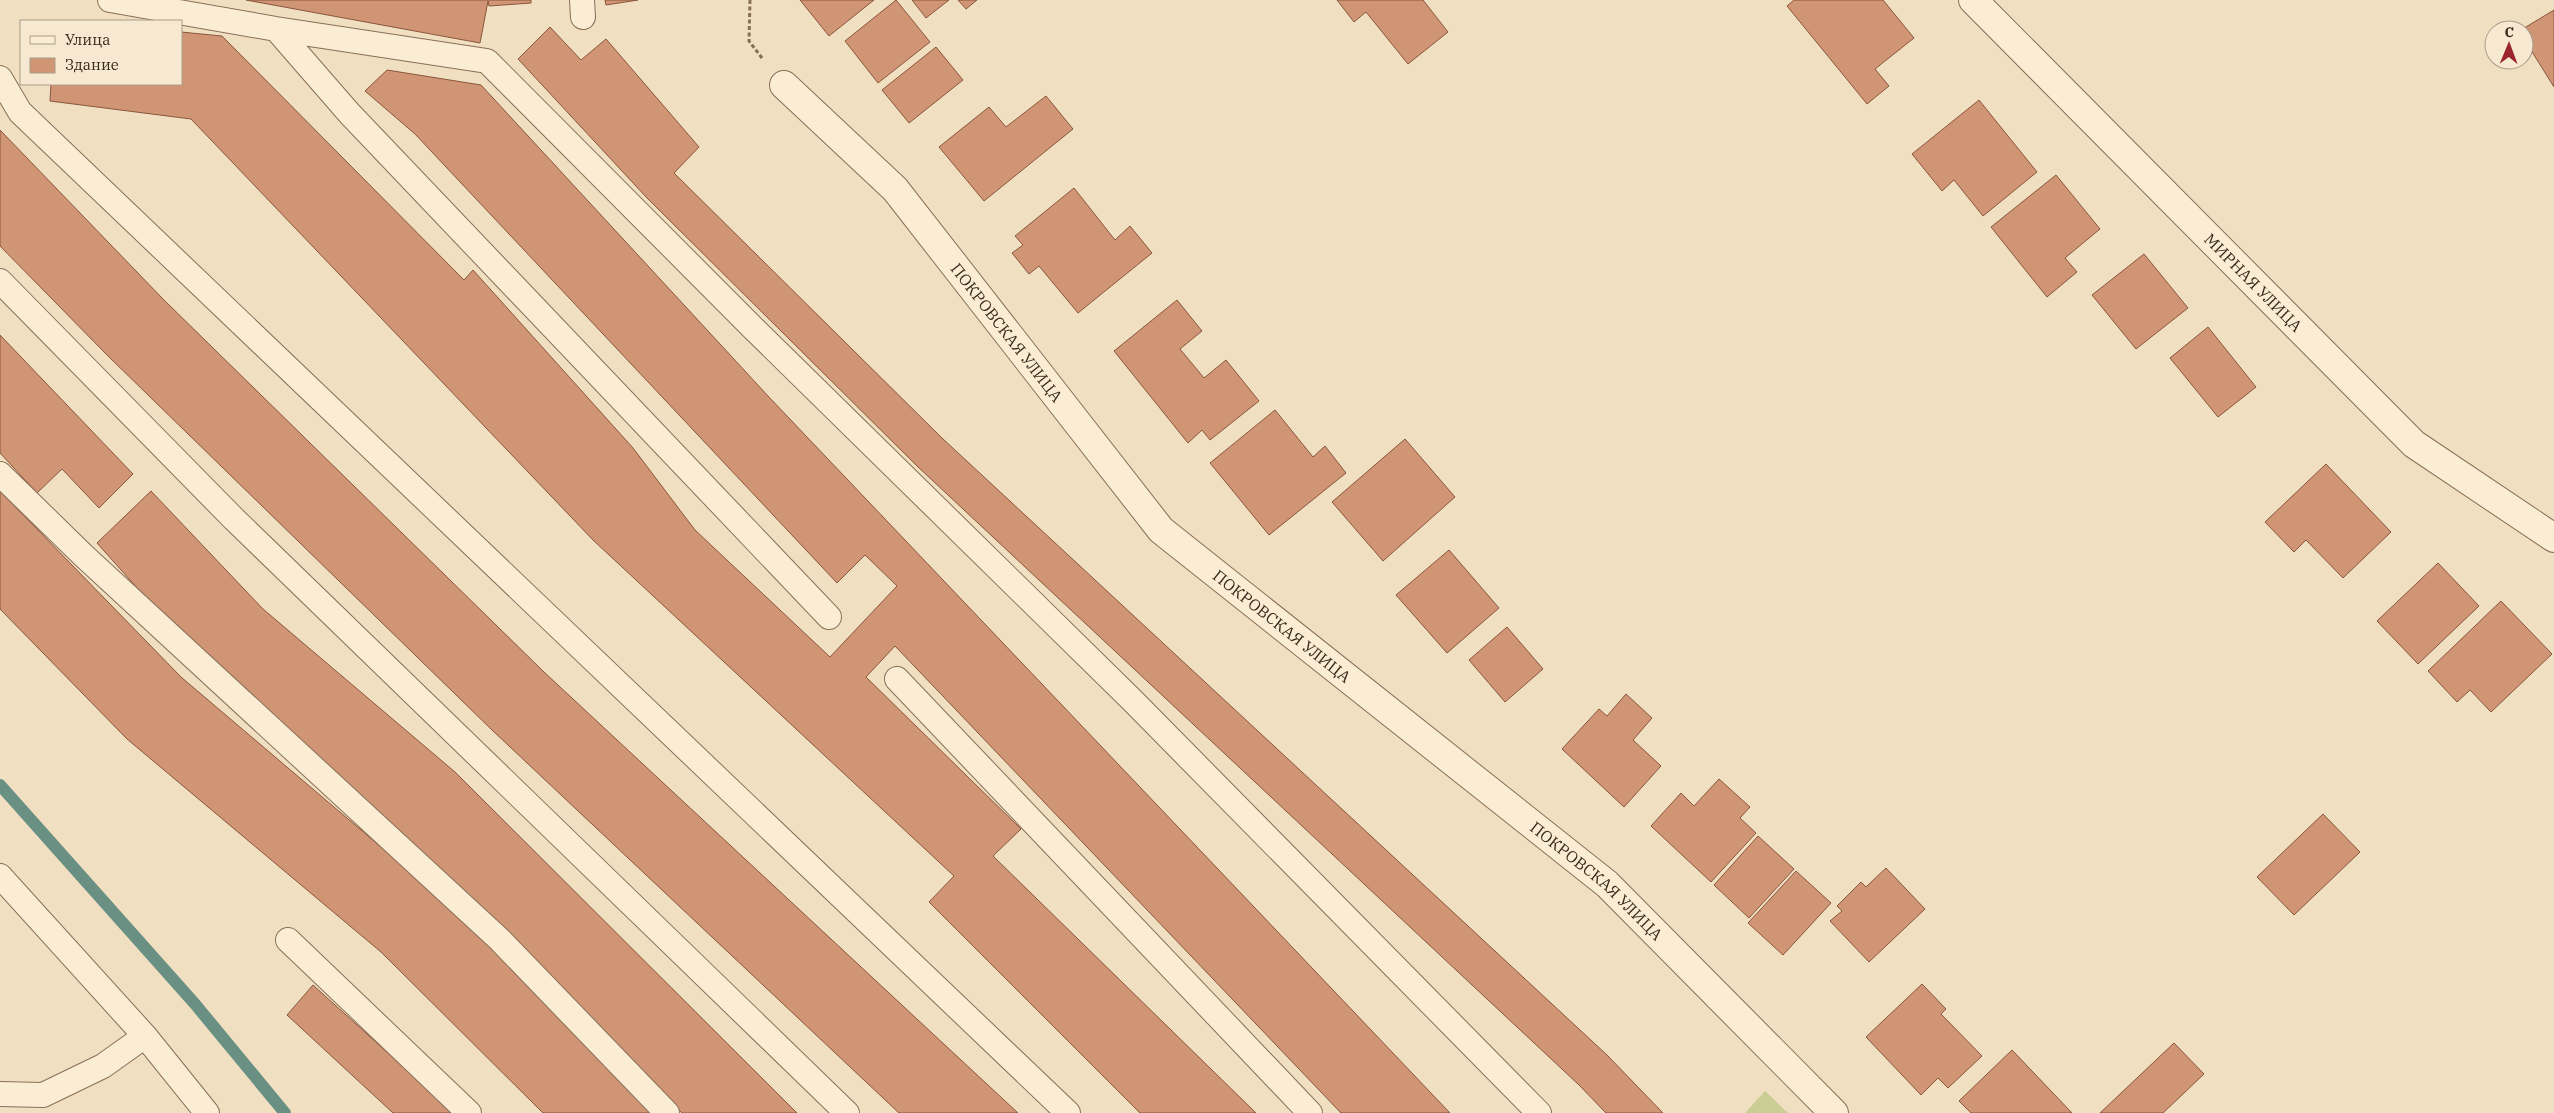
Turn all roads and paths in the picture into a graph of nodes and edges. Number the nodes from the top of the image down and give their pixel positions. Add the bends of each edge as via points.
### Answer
1 (110, 0) edge
2 (750, 0) edge
3 (1973, 0) edge
4 (276, 29) junction
5 (0, 78) edge
6 (784, 85) joint
7 (0, 281) edge
8 (0, 474) edge
9 (2554, 538) edge
10 (829, 617) dead end
11 (897, 679) dead end
12 (0, 876) edge
13 (288, 940) dead end
14 (145, 1036) junction
15 (0, 1094) edge
16 (207, 1113) edge
17 (470, 1113) edge
18 (667, 1113) edge
19 (848, 1113) edge
20 (1068, 1113) edge
21 (1310, 1113) edge
22 (1539, 1113) edge
23 (1834, 1113) edge

1 - 4 lane
2 - 6 path via 749,41
3 - 9 street, МИРНАЯ УЛИЦА via 2414,444
4 - 10 lane via 349,113
4 - 22 lane via 487,61 1133,701
5 - 20 lane via 20,112
6 - 23 street, ПОКРОВСКАЯ УЛИЦА via 895,189 1161,530 1607,884
7 - 19 lane via 241,526
8 - 18 lane via 498,940
11 - 21 lane
12 - 14 lane
13 - 17 lane
14 - 15 lane via 102,1066 43,1095
14 - 16 lane

